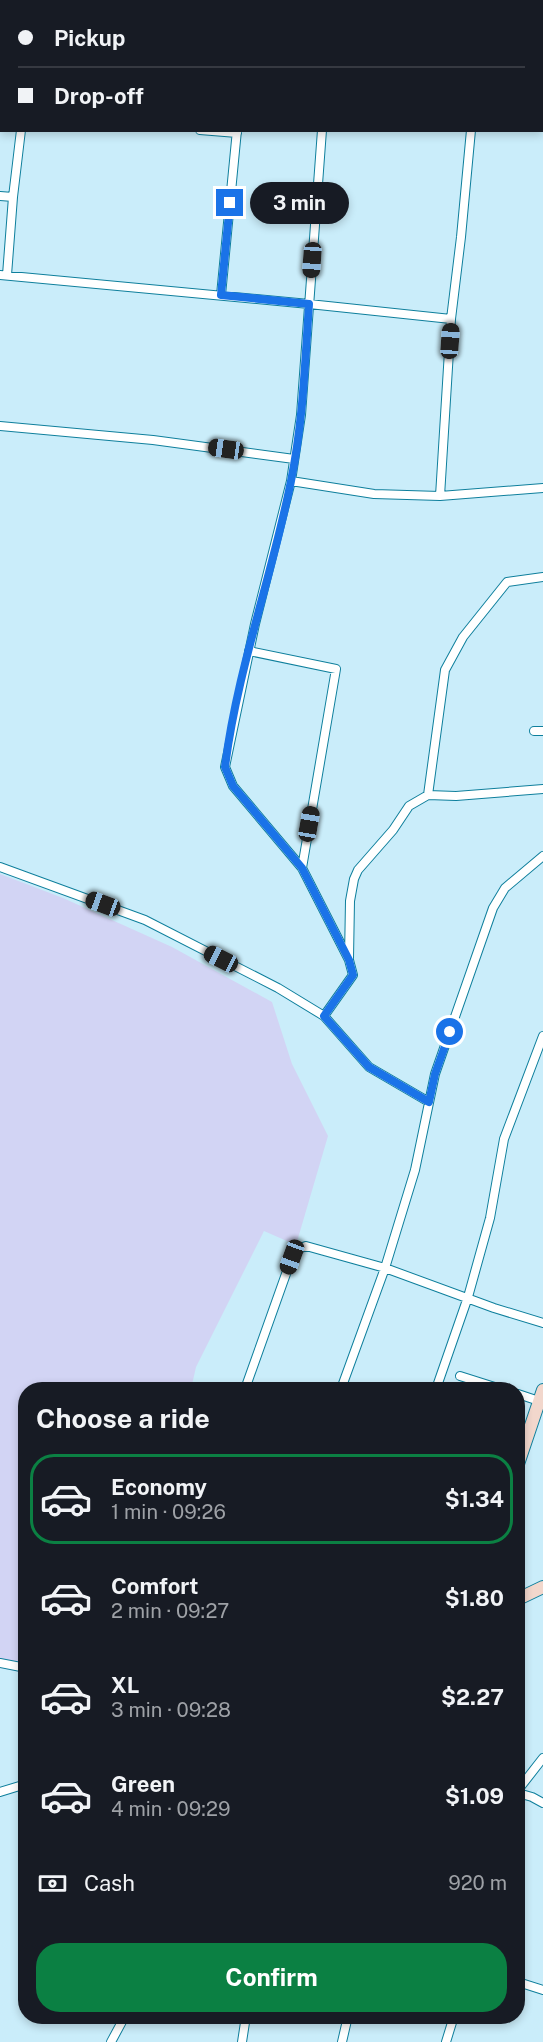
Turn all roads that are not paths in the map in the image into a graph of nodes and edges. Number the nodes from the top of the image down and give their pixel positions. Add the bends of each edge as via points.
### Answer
1 (21, 132) edge
2 (237, 132) edge
3 (322, 132) edge
4 (471, 132) edge
5 (0, 196) edge
6 (13, 197) junction
7 (4, 275) edge
8 (221, 295) junction
9 (309, 304) junction
10 (451, 319) junction
11 (0, 426) edge
12 (294, 459) junction
13 (291, 481) junction
14 (543, 488) edge
15 (440, 496) junction
16 (543, 577) edge
17 (249, 651) junction
18 (543, 789) edge
19 (428, 795) junction
20 (543, 856) edge
21 (0, 867) edge
22 (302, 868) junction
23 (349, 960) junction
24 (324, 1016) junction
25 (543, 1036) edge
26 (429, 1102) junction
27 (385, 1268) junction
28 (468, 1297) junction
29 (543, 1323) edge
30 (460, 1376) dead end
31 (247, 1382) edge
32 (344, 1382) edge
33 (438, 1382) edge
34 (479, 1382) edge
35 (525, 1395) edge
36 (541, 1396) edge
37 (525, 1443) edge
38 (543, 1587) edge
39 (525, 1596) edge
40 (0, 1663) edge
41 (18, 1666) edge
42 (543, 1758) edge
43 (525, 1782) edge
44 (18, 1786) edge
45 (0, 1792) edge
46 (525, 1794) edge
47 (543, 1803) edge
48 (525, 1984) edge
49 (543, 1990) edge
50 (121, 2024) edge
51 (245, 2024) edge
52 (346, 2024) edge
53 (452, 2024) edge
54 (111, 2042) edge
55 (242, 2042) edge
56 (342, 2042) edge
57 (446, 2042) edge

1 - 6 street
2 - 8 street
3 - 9 street
4 - 10 street
5 - 6 street
6 - 7 street
7 - 8 street
8 - 9 street
9 - 10 street
9 - 12 street via 302,415
10 - 15 street
11 - 12 street via 163,441
12 - 13 street
13 - 15 street via 374,494
13 - 17 street
14 - 15 street
16 - 19 street via 507,582 463,637 445,670
17 - 22 street via 225,767 233,786
17 - 22 street via 336,669
18 - 19 street
19 - 23 street via 409,806 358,870 350,901
20 - 26 street via 505,888 493,908 435,1074
21 - 24 street via 145,920
22 - 23 street
23 - 24 street via 353,975
24 - 26 street via 369,1067
25 - 28 street via 504,1139 490,1218
26 - 27 street via 415,1170
27 - 28 street
27 - 31 street via 306,1246 298,1249
27 - 32 street
28 - 29 street
28 - 33 street
30 - 34 street
35 - 36 street
36 - 37 street
38 - 39 street
40 - 41 street
42 - 43 street
44 - 45 street
46 - 47 street
48 - 49 street
50 - 54 street
51 - 55 street
52 - 56 street
53 - 57 street

